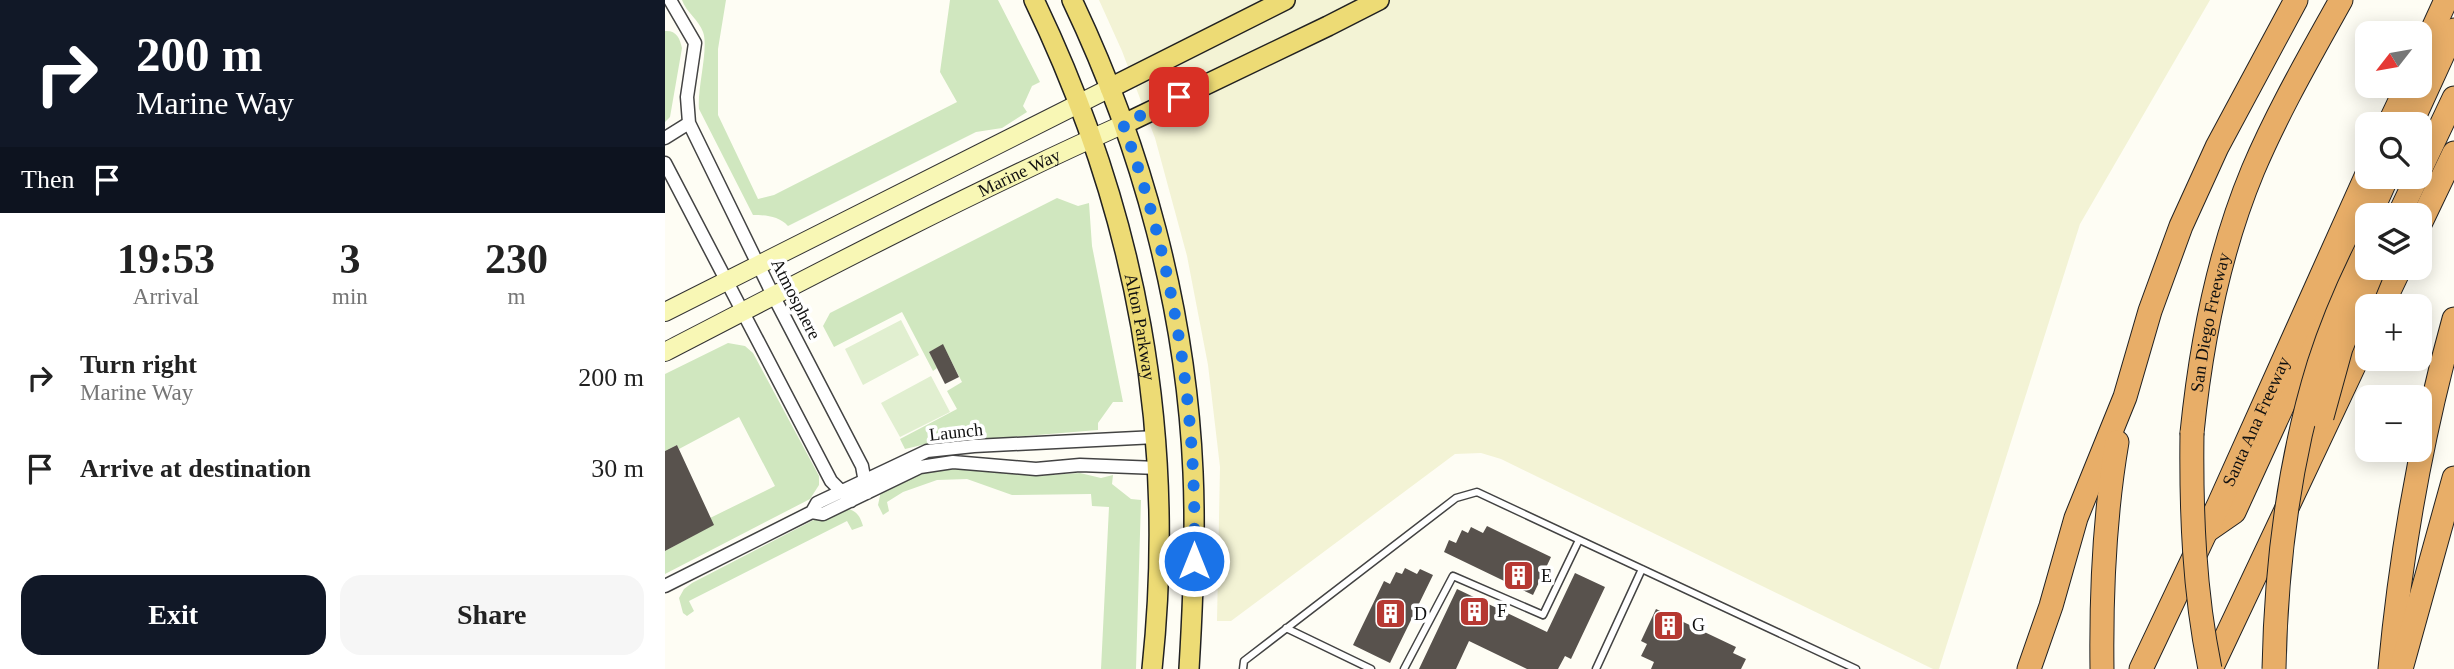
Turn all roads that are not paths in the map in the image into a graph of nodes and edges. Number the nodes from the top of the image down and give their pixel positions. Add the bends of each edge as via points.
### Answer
1 (670, 0) edge
2 (1034, 0) edge
3 (1072, 0) edge
4 (1285, 0) edge
5 (1378, 0) edge
6 (2295, 0) edge
7 (2341, 0) edge
8 (2446, 0) edge
9 (2433, 28) edge
10 (2454, 30) edge
11 (2454, 61) edge
12 (1110, 88) junction
13 (2454, 98) edge
14 (1080, 105) junction
15 (2416, 112) edge
16 (2430, 112) edge
17 (689, 123) junction
18 (1123, 124) junction
19 (1093, 137) junction
20 (665, 138) edge
21 (2432, 145) edge
22 (2454, 153) edge
23 (665, 163) edge
24 (2360, 189) edge
25 (2430, 203) edge
26 (2355, 248) edge
27 (758, 265) junction
28 (2355, 273) edge
29 (2369, 280) edge
30 (727, 281) junction
31 (773, 295) junction
32 (743, 310) junction
33 (665, 312) edge
34 (2454, 319) edge
35 (665, 352) edge
36 (2355, 364) edge
37 (2125, 397) junction
38 (1156, 436) junction
39 (1078, 442) junction
40 (1080, 465) junction
41 (1158, 468) junction
42 (2454, 478) edge
43 (865, 487) junction
44 (846, 496) junction
45 (2206, 532) junction
46 (1579, 540) junction
47 (1642, 569) junction
48 (665, 586) edge
49 (1286, 628) junction
50 (1152, 669) edge
51 (1189, 669) edge
52 (1243, 669) edge
53 (1371, 669) edge
54 (1405, 669) edge
55 (1596, 669) edge
56 (1856, 669) edge
57 (2029, 669) edge
58 (2102, 669) edge
59 (2141, 669) edge
60 (2211, 669) edge
61 (2274, 669) edge
62 (2289, 669) edge
63 (2390, 669) edge
64 (2401, 669) edge

1 - 17 street, Atmosphere via 695,43 687,97
2 - 14 main road, Alton Parkway
3 - 12 main road, Alton Parkway
4 - 12 main road, Marine Way
5 - 18 main road, Marine Way
6 - 37 highway via 2181,226
7 - 60 highway, San Diego Freeway, bridge via 2253,170 2218,275 2206,328 2192,433 2191,498 2195,573
8 - 9 highway
10 - 15 highway
11 - 16 highway
12 - 14 main road, Marine Way
12 - 18 main road, Alton Parkway
13 - 21 highway
14 - 19 main road, Alton Parkway
14 - 27 main road, Marine Way
17 - 20 street
17 - 27 street, Atmosphere
18 - 19 main road, Marine Way
18 - 51 main road, Alton Parkway via 1168,285 1187,397 1195,541
19 - 31 main road, Marine Way
19 - 38 main road, Alton Parkway via 1135,292
22 - 25 highway
23 - 30 street
24 - 45 highway, Santa Ana Freeway
26 - 45 highway via 2234,512
27 - 30 main road, Marine Way
27 - 31 street, Atmosphere
28 - 61 highway, bridge via 2319,365 2301,439 2278,575
29 - 62 highway, bridge via 2341,348 2309,474 2294,565
30 - 32 street
30 - 33 main road, Marine Way
31 - 32 main road, Marine Way
31 - 43 street, Atmosphere via 862,466
32 - 35 main road, Marine Way
32 - 44 street via 831,481
34 - 63 highway via 2423,442
36 - 60 highway
37 - 57 highway via 2076,518
37 - 58 highway via 2110,484 2101,606
38 - 39 street, Launch
38 - 41 main road, Alton Parkway
39 - 40 street
39 - 43 street, Launch via 926,451
40 - 41 street, Launch
40 - 43 street, Launch via 1036,469 953,462 920,467
41 - 50 main road, Alton Parkway via 1160,553
42 - 64 highway
43 - 44 street, Launch
44 - 48 street, Launch via 823,514 812,512
45 - 59 highway, Santa Ana Freeway
46 - 47 lane
46 - 49 lane via 1477,492 1456,498
46 - 54 lane via 1543,615 1453,576
47 - 55 lane
47 - 56 lane
49 - 52 lane via 1244,661
49 - 53 lane

